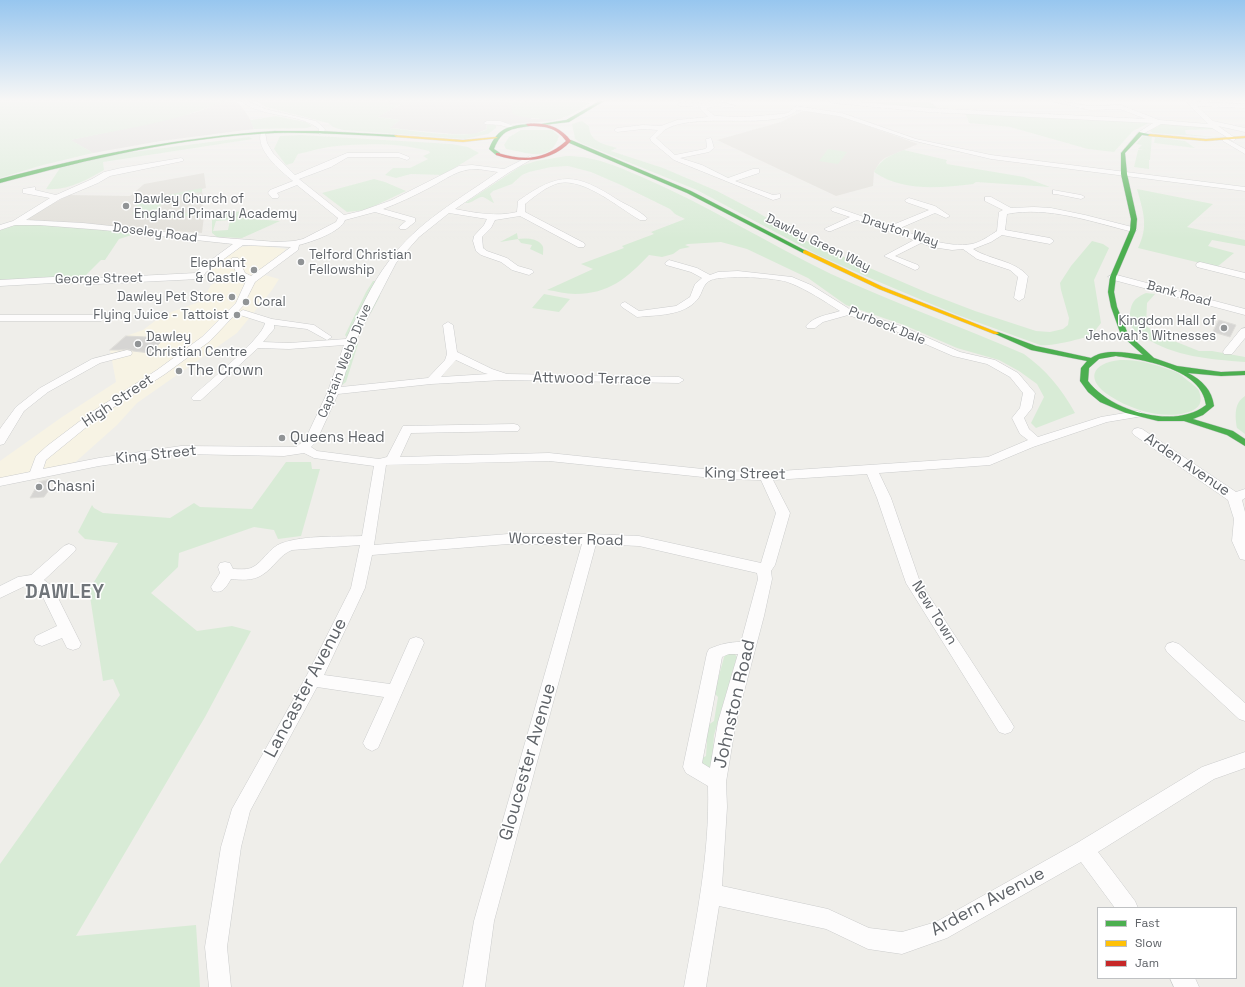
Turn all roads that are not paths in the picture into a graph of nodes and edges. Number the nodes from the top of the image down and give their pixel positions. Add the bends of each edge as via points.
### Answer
1 (144, 147) edge
2 (266, 147) edge
3 (484, 147) edge
4 (561, 147) edge
5 (582, 147) edge
6 (662, 147) edge
7 (711, 147) edge
8 (941, 147) edge
9 (1128, 147) edge
10 (492, 149) joint
11 (554, 153) junction
12 (595, 153) junction
13 (504, 157) junction
14 (672, 157) junction
15 (407, 158) dead end
16 (530, 158) junction
17 (181, 160) dead end
18 (505, 171) junction
19 (756, 171) dead end
20 (1124, 174) junction
21 (297, 180) junction
22 (730, 180) junction
23 (0, 181) edge
24 (32, 189) dead end
25 (1245, 190) edge
26 (1056, 192) dead end
27 (275, 196) dead end
28 (777, 196) dead end
29 (57, 197) junction
30 (1081, 197) dead end
31 (909, 200) dead end
32 (978, 200) dead end
33 (1064, 200) junction
34 (375, 209) junction
35 (835, 209) dead end
36 (448, 210) junction
37 (936, 210) junction
38 (1009, 210) junction
39 (521, 213) junction
40 (1064, 214) junction
41 (946, 216) dead end
42 (857, 217) junction
43 (342, 218) junction
44 (492, 218) junction
45 (643, 218) dead end
46 (0, 222) edge
47 (12, 223) junction
48 (404, 227) dead end
49 (0, 228) edge
50 (828, 229) dead end
51 (891, 229) junction
52 (1133, 230) junction
53 (1001, 232) junction
54 (921, 240) junction
55 (1050, 241) dead end
56 (242, 242) junction
57 (581, 245) dead end
58 (294, 246) junction
59 (964, 246) junction
60 (235, 260) dead end
61 (669, 263) dead end
62 (1200, 265) dead end
63 (915, 267) dead end
64 (529, 272) dead end
65 (1245, 276) edge
66 (1113, 277) junction
67 (709, 278) junction
68 (251, 280) junction
69 (0, 283) edge
70 (1019, 298) dead end
71 (625, 305) dead end
72 (848, 312) junction
73 (1245, 312) edge
74 (243, 314) dead end
75 (0, 318) edge
76 (86, 318) junction
77 (101, 318) dead end
78 (270, 322) junction
79 (448, 324) dead end
80 (810, 326) dead end
81 (76, 328) dead end
82 (1245, 331) edge
83 (327, 337) dead end
84 (1123, 341) junction
85 (350, 342) junction
86 (255, 345) junction
87 (1034, 348) junction
88 (1228, 352) dead end
89 (128, 353) dead end
90 (452, 354) junction
91 (1112, 355) junction
92 (1151, 359) junction
93 (1091, 360) junction
94 (1059, 363) dead end
95 (1176, 369) junction
96 (1242, 374) edge
97 (506, 377) junction
98 (679, 380) dead end
99 (431, 381) junction
100 (1214, 388) junction
101 (334, 391) junction
102 (197, 398) dead end
103 (1103, 399) junction
104 (1210, 406) junction
105 (1137, 414) junction
106 (1183, 418) junction
107 (1105, 419) junction
108 (514, 428) dead end
109 (3, 429) edge
110 (1138, 432) dead end
111 (1230, 433) junction
112 (0, 440) edge
113 (1037, 442) junction
114 (1245, 442) edge
115 (307, 445) junction
116 (385, 462) junction
117 (872, 469) junction
118 (34, 475) junction
119 (765, 476) junction
120 (0, 482) edge
121 (1240, 495) edge
122 (590, 539) junction
123 (367, 545) junction
124 (69, 549) dead end
125 (1245, 555) edge
126 (764, 570) junction
127 (35, 580) junction
128 (218, 587) dead end
129 (0, 592) edge
130 (66, 629) junction
131 (42, 640) dead end
132 (416, 643) dead end
133 (73, 644) dead end
134 (746, 648) junction
135 (1173, 648) dead end
136 (313, 680) junction
137 (395, 692) junction
138 (1245, 714) edge
139 (1005, 726) dead end
140 (372, 743) dead end
141 (1245, 760) edge
142 (718, 782) junction
143 (1084, 850) junction
144 (711, 894) junction
145 (1127, 907) edge
146 (220, 987) edge
147 (474, 987) edge
148 (695, 987) edge

1 - 23 main road via 47,167
2 - 21 street via 278,165
3 - 10 main road
4 - 11 main road
5 - 12 main road, Dawley Green Way
6 - 14 street
7 - 14 street via 707,151
8 - 20 street via 994,159
9 - 20 main road via 1123,153
10 - 13 main road via 497,155
11 - 12 main road, Dawley Green Way
11 - 16 main road, Dawley Green Way
12 - 87 main road, Dawley Green Way via 689,192 867,282
13 - 16 main road, Dawley Green Way
13 - 18 street
14 - 22 street
15 - 21 street via 399,155 347,155
16 - 18 street, Captain Webb Drive
17 - 29 street via 114,172
18 - 34 street via 477,165 461,168 426,187
18 - 36 street, Captain Webb Drive
19 - 22 street
20 - 25 street via 1172,178
20 - 52 main road via 1132,208
21 - 27 street via 273,192
21 - 43 street
22 - 28 street via 773,198
24 - 29 street via 26,191
26 - 33 street
29 - 47 street
30 - 33 street
31 - 37 street
32 - 38 street via 991,198
33 - 40 street
34 - 43 street
34 - 48 street via 412,220
35 - 42 street, Drayton Way
36 - 44 street
36 - 85 street, Captain Webb Drive via 416,235 392,262
37 - 41 street
37 - 51 street
38 - 40 street via 1032,208
38 - 53 street via 1003,212
39 - 44 street
39 - 45 street via 520,203 546,186 565,180 587,185
39 - 57 street
40 - 52 street
42 - 50 street
42 - 51 street, Drayton Way
43 - 58 street via 340,223 322,234
44 - 64 street via 478,236 479,249 515,268
46 - 47 street, Doseley Road
47 - 49 street
47 - 56 street, Doseley Road via 106,227
51 - 54 street, Drayton Way
52 - 66 main road
53 - 55 street
53 - 59 street, Drayton Way via 974,246
54 - 59 street, Drayton Way via 952,247
54 - 63 street via 888,256
56 - 58 street, Doseley Road
56 - 69 street, George Street via 203,270 199,276
58 - 68 street via 265,272
59 - 70 street via 980,257 1013,268 1023,276
60 - 68 street via 241,275
61 - 67 street via 694,270
62 - 65 street
66 - 73 street, Bank Road
66 - 84 main road via 1111,292
67 - 71 street via 700,284 694,298 678,309 637,314
67 - 72 street, Purbeck Dale via 738,274 789,279 808,287
68 - 118 street, High Street via 240,304 206,339 51,448 40,459
72 - 80 street via 820,320
72 - 113 street, Purbeck Dale via 898,328 957,354 991,362 1014,375 1029,393 1026,408 1018,418 1024,431
74 - 78 street
75 - 76 street
76 - 77 street
76 - 81 street
78 - 83 street via 300,324
78 - 86 street via 269,329
79 - 90 street
82 - 88 street
84 - 91 main road
84 - 92 main road
85 - 86 street via 289,346
85 - 101 street, Captain Webb Drive
86 - 102 street
87 - 93 main road, Dawley Green Way
87 - 94 main road, Dawley Green Way
89 - 109 street via 92,357 30,400
90 - 97 street, Attwood Terrace
90 - 99 street via 450,361
91 - 92 main road via 1133,355
91 - 93 main road
92 - 95 main road
93 - 103 main road via 1080,377 1090,390
95 - 96 main road
95 - 100 main road
96 - 100 main road
97 - 98 street, Attwood Terrace
97 - 99 street, Attwood Terrace
99 - 101 street, Attwood Terrace
100 - 104 main road
101 - 115 street, Captain Webb Drive
103 - 105 main road
103 - 107 street
104 - 106 main road via 1199,415
104 - 111 main road
105 - 106 main road via 1166,419
105 - 107 street, King Street
106 - 111 main road
107 - 113 street, King Street
108 - 116 street via 407,429
109 - 112 street
110 - 121 street, Arden Avenue
111 - 114 main road
113 - 117 street, King Street via 990,461
115 - 116 street via 314,454
115 - 118 street, King Street via 300,451 284,452 181,450
116 - 119 street, King Street via 549,457 722,475
116 - 123 street, Lancaster Avenue via 380,466
117 - 119 street, King Street
117 - 139 street, New Town via 913,583
118 - 120 street, King Street
119 - 126 street, Johnston Road via 783,513 768,565
121 - 125 street via 1235,503 1241,519 1239,541
122 - 123 street, Worcester Road via 508,539
122 - 126 street, Worcester Road via 638,541
122 - 147 street, Gloucester Avenue via 484,921
123 - 128 street, Worcester Road via 287,546 255,572 248,574 226,570
123 - 136 street, Lancaster Avenue via 358,588
124 - 127 street
126 - 134 street, Johnston Road via 765,579
127 - 129 street via 23,581
127 - 130 street via 47,590
130 - 131 street
130 - 133 street
132 - 137 street
134 - 142 street, Johnston Road via 727,722
134 - 142 street via 728,648 715,654 692,767
135 - 138 street
136 - 137 street
136 - 146 street, Lancaster Avenue via 241,809 231,847 216,947
137 - 140 street
141 - 143 street, Ardern Avenue via 1208,773
142 - 144 street, Johnston Road
143 - 144 street, Ardern Avenue via 940,931 902,943 868,938 828,919
143 - 145 street
144 - 148 street, Johnston Road

